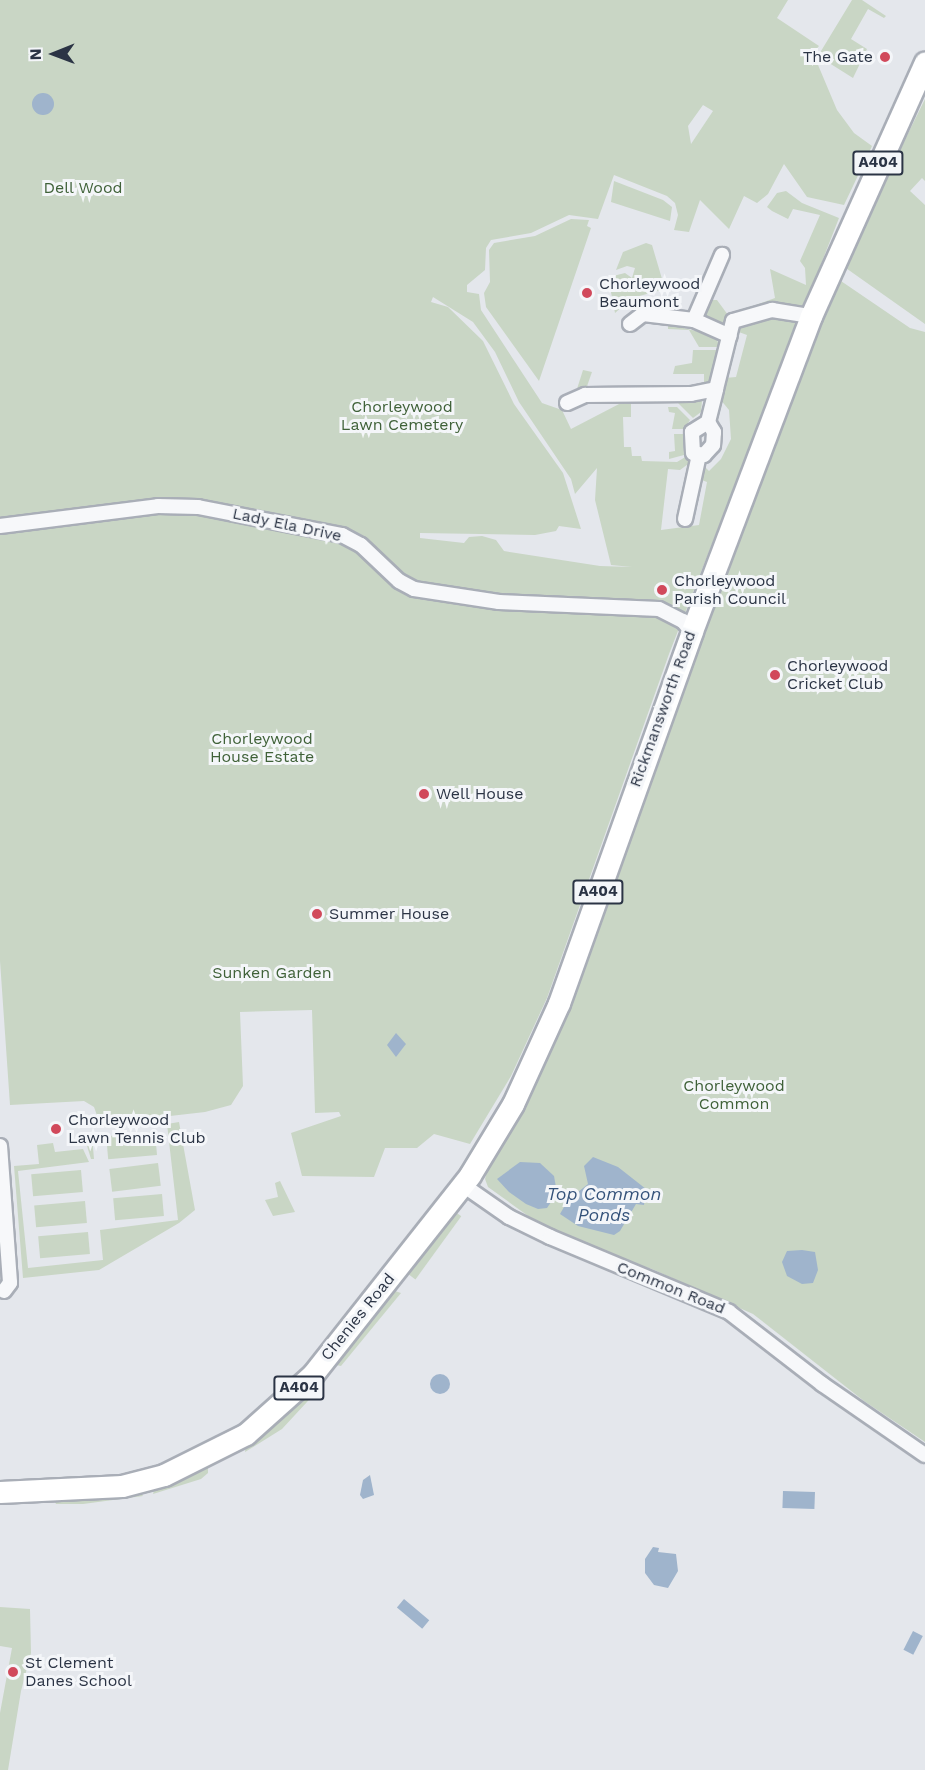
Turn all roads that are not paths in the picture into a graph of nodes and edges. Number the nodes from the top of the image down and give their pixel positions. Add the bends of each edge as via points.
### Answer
1 (925, 62) edge
2 (722, 255) dead end
3 (811, 316) junction
4 (694, 320) junction
5 (630, 324) dead end
6 (730, 336) junction
7 (716, 389) junction
8 (567, 403) dead end
9 (685, 519) dead end
10 (0, 526) edge
11 (692, 632) junction
12 (0, 1146) edge
13 (463, 1185) junction
14 (4, 1291) dead end
15 (925, 1455) edge
16 (0, 1492) edge

1 - 3 main road, Rickmansworth Road / A404
2 - 4 street
3 - 6 street via 772,310 733,321
3 - 11 main road, Rickmansworth Road / A404
4 - 5 street via 644,314
4 - 6 street
6 - 7 street
7 - 8 street via 691,394 585,395
7 - 9 street via 708,422 714,432 713,445 709,452 699,455
10 - 11 street, Lady Ela Drive via 158,506 198,507 342,535 361,544 399,581 414,589 499,602 659,609 683,621
11 - 13 main road, Rickmansworth Road / A404 via 559,1003 513,1104
12 - 14 street via 10,1283
13 - 15 street, Common Road via 509,1217 550,1237 729,1312 822,1384
13 - 16 main road, Chenies Road / A404 via 313,1374 246,1434 164,1475 122,1486 93,1491

